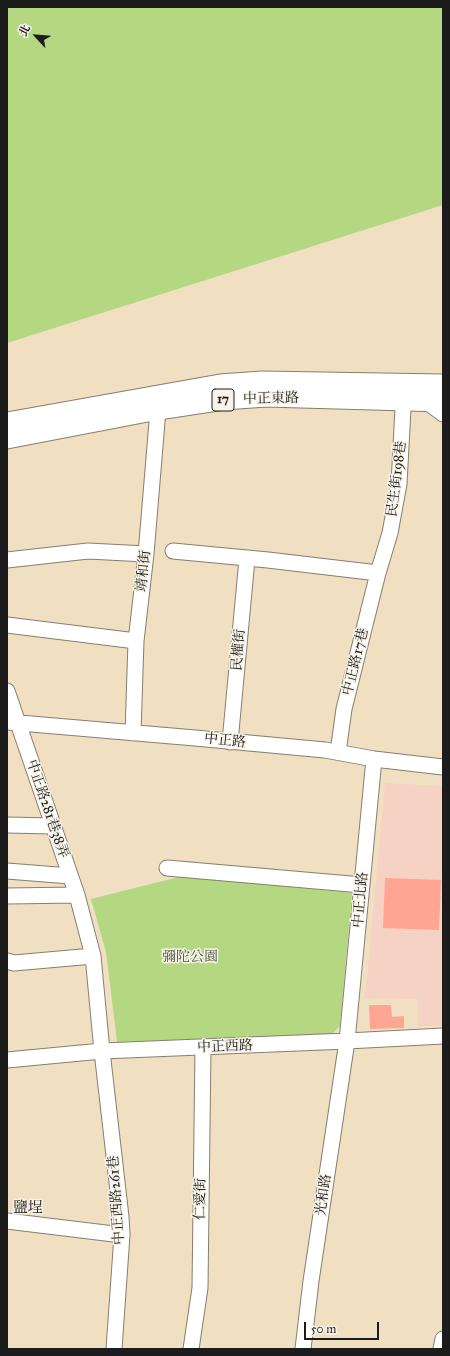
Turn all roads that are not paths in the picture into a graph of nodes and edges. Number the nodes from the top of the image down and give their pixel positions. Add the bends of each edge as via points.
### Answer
1 (443, 384) edge
2 (404, 392) junction
3 (435, 402) edge
4 (158, 410) junction
5 (443, 414) edge
6 (7, 422) edge
7 (7, 439) edge
8 (173, 551) dead end
9 (146, 554) junction
10 (247, 559) junction
11 (7, 560) edge
12 (378, 573) junction
13 (7, 625) edge
14 (136, 641) junction
15 (7, 691) edge
16 (12, 722) edge
17 (133, 732) junction
18 (230, 742) junction
19 (338, 752) junction
20 (374, 759) junction
21 (443, 767) edge
22 (7, 825) edge
23 (53, 826) junction
24 (167, 868) dead end
25 (7, 871) edge
26 (70, 876) junction
27 (362, 885) junction
28 (77, 895) junction
29 (7, 896) edge
30 (93, 956) junction
31 (7, 961) edge
32 (443, 1036) edge
33 (347, 1041) junction
34 (203, 1048) junction
35 (102, 1051) junction
36 (7, 1060) edge
37 (7, 1221) edge
38 (122, 1235) junction
39 (443, 1339) edge
40 (114, 1349) edge
41 (191, 1349) edge
42 (303, 1349) edge
43 (441, 1349) edge

1 - 2 main road, 中正東路 / 17
2 - 3 main road, 中正東路 / 17
2 - 4 main road, 中正東路 / 17 via 224,400
2 - 6 main road, 中正東路 / 17 via 262,381 220,384
2 - 12 street, 民生街198巷 via 399,484 390,533
3 - 5 street
4 - 7 main road, 中正東路 / 17
4 - 9 street, 靖和街
8 - 10 street
9 - 11 street via 88,551
9 - 14 street, 靖和街
10 - 12 street
10 - 18 street, 民權街
12 - 19 street, 中正路17巷 via 344,709
13 - 14 street
14 - 17 street, 靖和街
15 - 16 street, 中正路281巷38弄
16 - 17 street, 中正路
16 - 23 street, 中正路281巷38弄
17 - 18 street, 中正路
18 - 19 street, 中正路
19 - 20 street, 中正路
20 - 21 street, 中正路
20 - 27 street, 中正北路
22 - 23 street
23 - 26 street, 中正路281巷38弄
24 - 27 street
25 - 26 street
26 - 28 street, 中正路281巷38弄
27 - 33 street, 中正北路
28 - 29 street
28 - 30 street, 中正路281巷38弄
30 - 31 street via 14,963
30 - 35 street, 中正西路261巷
32 - 33 street, 中正西路
33 - 34 street, 中正西路
33 - 42 street, 光和路
34 - 35 street, 中正西路
34 - 41 street, 仁愛街 via 200,1288
35 - 36 street, 中正西路
35 - 38 street, 中正西路261巷
37 - 38 street
38 - 40 street, 中正西路261巷
39 - 43 street

